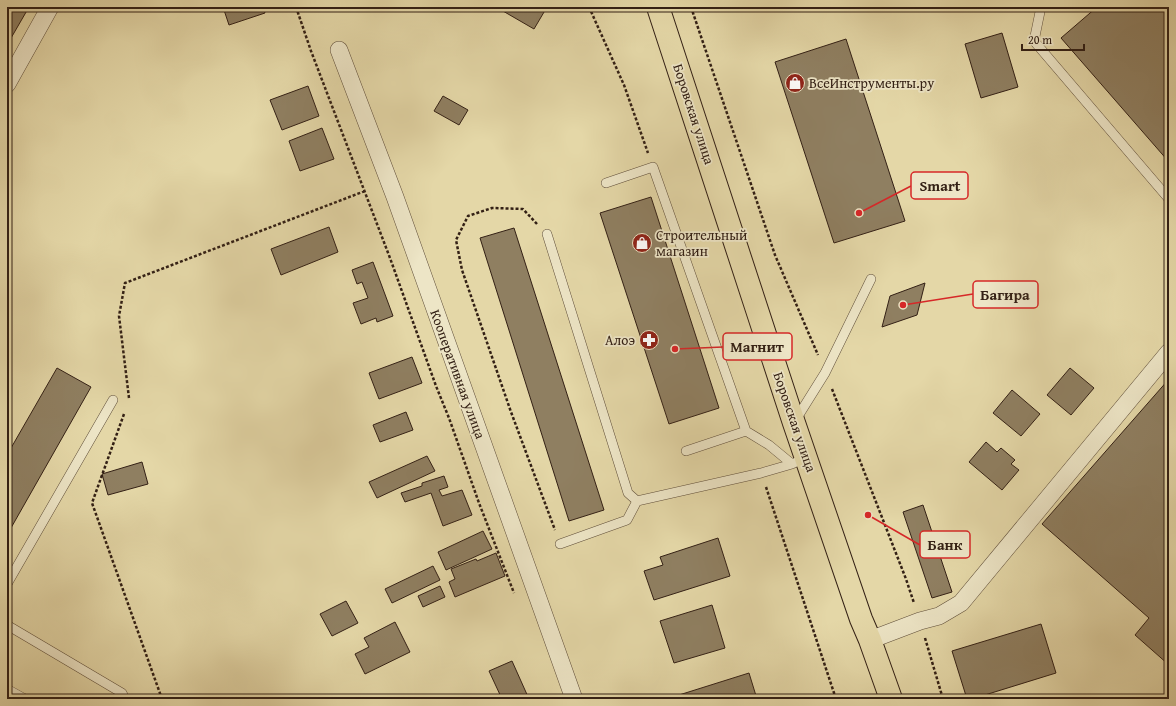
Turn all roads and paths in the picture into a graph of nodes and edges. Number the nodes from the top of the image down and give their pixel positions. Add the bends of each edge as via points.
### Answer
1 (50, 7) edge
2 (296, 7) edge
3 (589, 7) edge
4 (658, 7) edge
5 (1041, 7) edge
6 (339, 50) dead end
7 (7, 84) edge
8 (653, 167) junction
9 (606, 183) dead end
10 (365, 192) junction
11 (1169, 199) edge
12 (547, 234) joint
13 (871, 279) dead end
14 (1169, 352) edge
15 (129, 399) dead end
16 (113, 400) dead end
17 (124, 413) dead end
18 (794, 422) junction
19 (746, 431) junction
20 (686, 451) dead end
21 (799, 461) junction
22 (761, 473) junction
23 (637, 501) junction
24 (560, 544) joint
25 (7, 584) edge
26 (517, 600) dead end
27 (7, 625) edge
28 (870, 640) junction
29 (7, 689) edge
30 (25, 699) edge
31 (125, 699) edge
32 (162, 699) edge
33 (574, 699) edge
34 (836, 699) edge
35 (891, 699) edge

1 - 7 street
2 - 10 path
3 - 8 path via 624,85
4 - 18 main road, Боровская улица
5 - 11 lane via 1034,41
6 - 33 street, Кооперативная улица via 395,197
8 - 9 lane
8 - 19 lane
10 - 15 path via 125,283 119,316
10 - 26 path
12 - 23 lane via 628,493
12 - 24 path via 523,209 492,208 468,216 456,240 462,270
13 - 18 lane via 825,373
14 - 28 street via 960,603 939,616
16 - 25 lane
17 - 32 path via 92,503
18 - 21 main road, Боровская улица
19 - 20 lane
19 - 21 lane
21 - 22 lane
21 - 28 main road, Боровская улица
22 - 23 lane
22 - 34 path
23 - 24 lane via 627,520
27 - 31 lane via 122,693
28 - 35 main road, Боровская улица
29 - 30 lane

